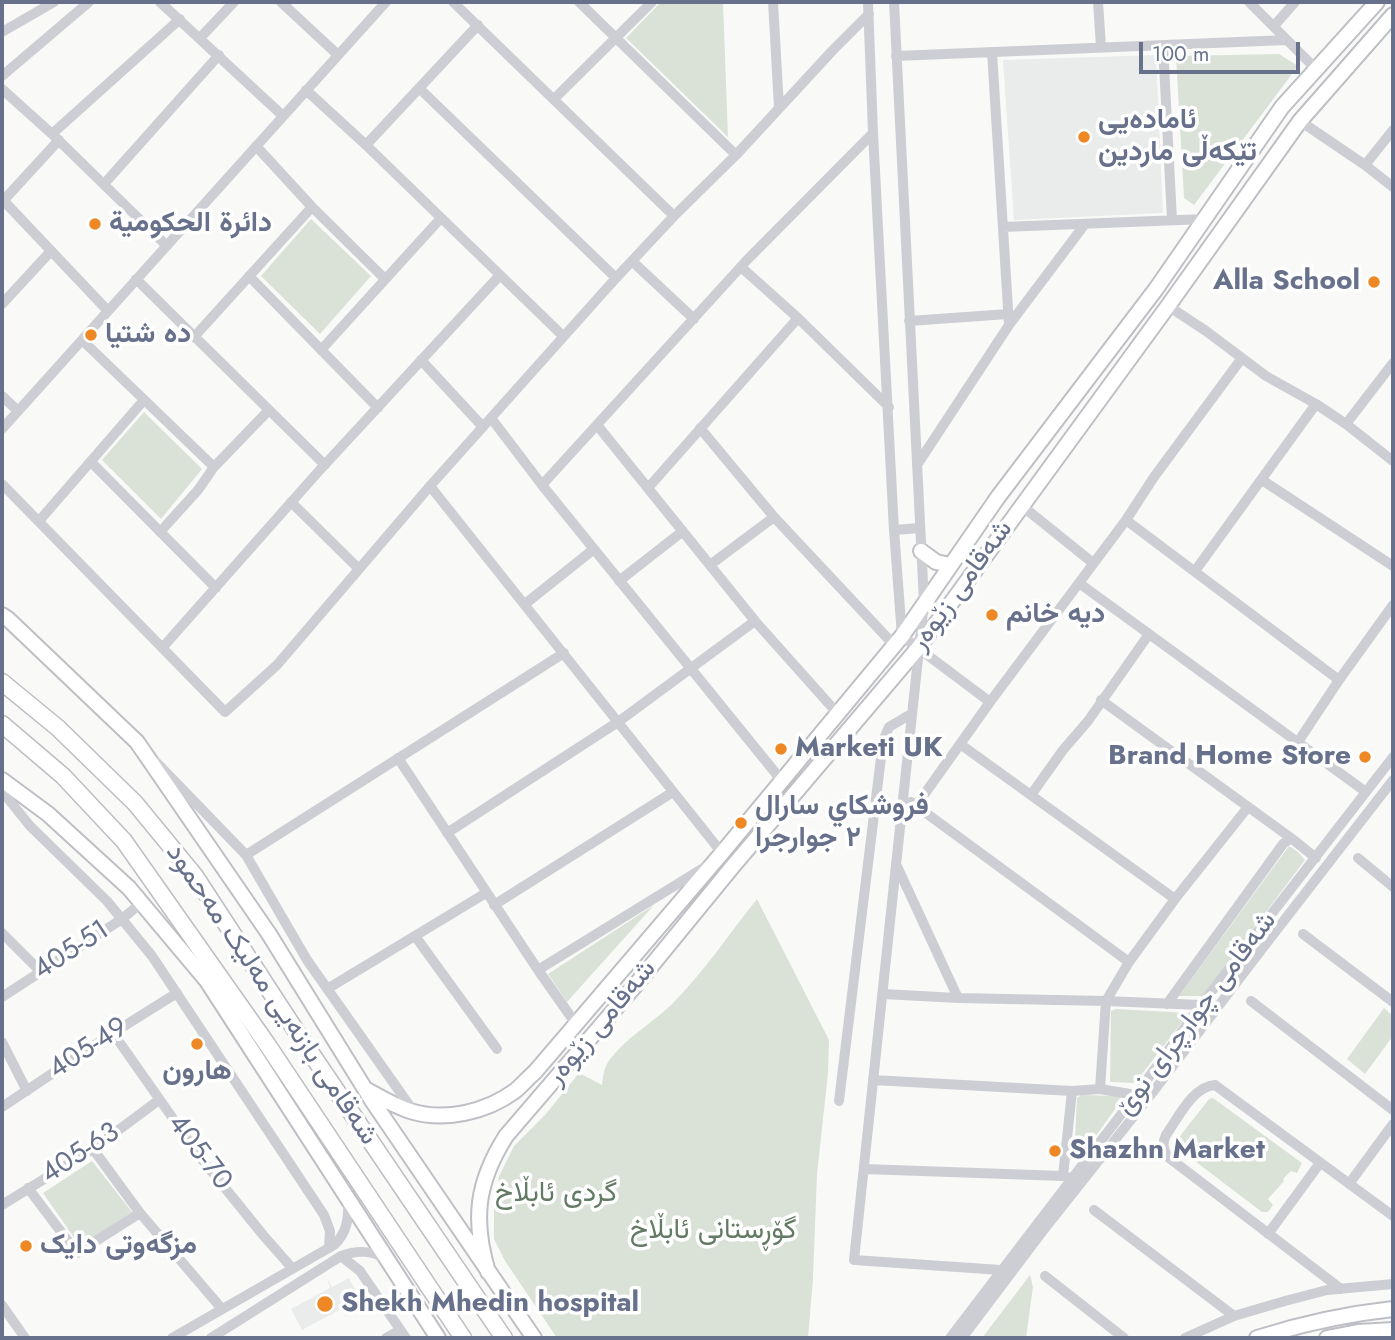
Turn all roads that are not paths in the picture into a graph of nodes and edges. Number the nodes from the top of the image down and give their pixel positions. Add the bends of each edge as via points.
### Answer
1 (54, 2) edge
2 (89, 2) edge
3 (160, 2) edge
4 (234, 2) edge
5 (281, 2) edge
6 (386, 2) edge
7 (453, 2) edge
8 (579, 2) edge
9 (652, 2) edge
10 (773, 2) edge
11 (868, 2) edge
12 (894, 2) edge
13 (1098, 2) edge
14 (1249, 2) edge
15 (1295, 2) edge
16 (1377, 2) edge
17 (869, 14) junction
18 (1393, 15) edge
19 (180, 19) junction
20 (478, 25) junction
21 (1274, 26) junction
22 (2, 32) edge
23 (617, 37) junction
24 (200, 38) junction
25 (1287, 40) junction
26 (1163, 45) junction
27 (1101, 47) junction
28 (992, 52) junction
29 (219, 55) junction
30 (338, 55) junction
31 (896, 56) junction
32 (1316, 69) junction
33 (2, 76) edge
34 (419, 88) junction
35 (2, 89) edge
36 (306, 90) junction
37 (554, 99) junction
38 (779, 108) junction
39 (283, 116) junction
40 (1300, 121) junction
41 (1393, 130) edge
42 (873, 133) junction
43 (55, 137) junction
44 (366, 145) junction
45 (256, 146) junction
46 (736, 155) junction
47 (1364, 165) junction
48 (104, 184) junction
49 (1393, 187) edge
50 (3, 200) edge
51 (312, 207) junction
52 (674, 216) junction
53 (441, 218) junction
54 (1205, 219) junction
55 (1172, 220) junction
56 (1085, 224) junction
57 (1003, 227) junction
58 (167, 246) junction
59 (51, 251) junction
60 (632, 261) junction
61 (741, 267) junction
62 (500, 275) junction
63 (249, 276) junction
64 (616, 278) junction
65 (136, 279) junction
66 (385, 279) junction
67 (2, 304) edge
68 (1168, 306) junction
69 (108, 311) junction
70 (694, 318) junction
71 (798, 318) junction
72 (1009, 320) junction
73 (909, 321) junction
74 (563, 336) junction
75 (194, 337) junction
76 (82, 340) junction
77 (321, 350) junction
78 (1242, 358) junction
79 (421, 360) junction
80 (1393, 363) edge
81 (2, 396) edge
82 (144, 400) junction
83 (1316, 404) junction
84 (889, 407) junction
85 (378, 408) junction
86 (269, 410) junction
87 (18, 411) junction
88 (491, 418) junction
89 (1346, 424) junction
90 (597, 425) junction
91 (483, 427) junction
92 (700, 428) junction
93 (2, 429) edge
94 (1393, 461) edge
95 (90, 462) junction
96 (325, 465) junction
97 (917, 466) junction
98 (214, 467) junction
99 (1262, 480) junction
100 (2, 484) edge
101 (542, 485) junction
102 (430, 486) junction
103 (648, 488) junction
104 (291, 502) junction
105 (1021, 505) junction
106 (774, 517) junction
107 (1126, 520) junction
108 (39, 522) junction
109 (920, 528) junction
110 (894, 530) junction
111 (683, 531) junction
112 (160, 532) junction
113 (594, 549) junction
114 (921, 551) junction
115 (1093, 562) junction
116 (710, 565) junction
117 (950, 565) junction
118 (1393, 566) edge
119 (358, 568) junction
120 (1195, 571) junction
121 (619, 581) junction
122 (1079, 583) junction
123 (216, 588) junction
124 (924, 602) junction
125 (525, 604) junction
126 (1393, 605) edge
127 (2, 615) edge
128 (755, 621) junction
129 (1149, 634) junction
130 (898, 640) junction
131 (919, 647) junction
132 (163, 648) junction
133 (564, 653) junction
134 (691, 670) junction
135 (1339, 680) junction
136 (2, 682) edge
137 (1101, 700) junction
138 (990, 702) junction
139 (838, 714) junction
140 (911, 714) junction
141 (618, 722) junction
142 (2, 724) edge
143 (137, 742) junction
144 (1298, 742) junction
145 (960, 744) junction
146 (1393, 757) edge
147 (398, 758) junction
148 (2, 780) edge
149 (1393, 780) edge
150 (782, 781) junction
151 (2, 791) edge
152 (673, 792) junction
153 (1366, 792) junction
154 (1031, 796) junction
155 (903, 797) junction
156 (916, 806) junction
157 (1248, 807) junction
158 (447, 833) junction
159 (1291, 838) junction
160 (246, 855) junction
161 (718, 858) junction
162 (1316, 859) junction
163 (1358, 859) dead end
164 (896, 864) junction
165 (1393, 887) edge
166 (486, 893) junction
167 (1175, 899) junction
168 (141, 903) junction
169 (494, 905) junction
170 (280, 913) junction
171 (122, 919) junction
172 (262, 925) junction
173 (2, 933) edge
174 (1303, 934) dead end
175 (415, 936) junction
176 (200, 948) junction
177 (628, 961) junction
178 (1129, 962) junction
179 (538, 970) junction
180 (40, 971) junction
181 (207, 981) junction
182 (634, 987) junction
183 (327, 989) junction
184 (177, 993) junction
185 (883, 994) junction
186 (2, 997) edge
187 (958, 998) junction
188 (1106, 1001) junction
189 (1251, 1001) dead end
190 (1393, 1002) edge
191 (1167, 1004) junction
192 (1201, 1005) junction
193 (576, 1024) junction
194 (113, 1033) junction
195 (2, 1042) edge
196 (497, 1049) dead end
197 (873, 1080) junction
198 (365, 1089) junction
199 (1100, 1089) junction
200 (26, 1091) junction
201 (1072, 1091) junction
202 (1136, 1095) junction
203 (159, 1100) junction
204 (839, 1101) dead end
205 (2, 1107) edge
206 (1393, 1110) edge
207 (414, 1112) junction
208 (1393, 1124) edge
209 (93, 1149) junction
210 (1320, 1163) junction
211 (863, 1168) junction
212 (1067, 1177) junction
213 (1349, 1184) junction
214 (28, 1188) junction
215 (348, 1198) junction
216 (2, 1205) edge
217 (1094, 1210) dead end
218 (140, 1213) junction
219 (1393, 1216) edge
220 (1268, 1234) junction
221 (329, 1248) junction
222 (341, 1256) junction
223 (387, 1259) junction
224 (292, 1268) junction
225 (488, 1272) junction
226 (1004, 1275) junction
227 (1045, 1276) dead end
228 (1393, 1284) edge
229 (1341, 1289) junction
230 (2, 1305) edge
231 (222, 1309) junction
232 (1393, 1309) edge
233 (1234, 1316) junction
234 (1393, 1330) edge
235 (403, 1334) edge
236 (25, 1338) edge
237 (172, 1338) edge
238 (211, 1338) edge
239 (386, 1338) edge
240 (438, 1338) edge
241 (463, 1338) edge
242 (504, 1338) edge
243 (534, 1338) edge
244 (950, 1338) edge
245 (962, 1338) edge
246 (1124, 1338) edge
247 (1185, 1338) edge
248 (1257, 1338) edge
249 (1327, 1338) edge

1 - 22 street
2 - 33 street
3 - 19 street
4 - 24 street
5 - 30 street
6 - 30 street
7 - 20 street
8 - 23 street
9 - 23 street
10 - 38 street
11 - 17 street
12 - 31 street
13 - 27 street
14 - 21 street
15 - 21 street
16 - 32 main road, شەقامی زێوەر
17 - 38 street
17 - 42 street
18 - 40 main road, شەقامی زێوەر
19 - 24 street
19 - 43 street
20 - 34 street
20 - 37 street
21 - 25 street
23 - 37 street
23 - 46 street
24 - 29 street
25 - 26 street
25 - 32 street
26 - 27 street
26 - 55 street
27 - 28 street
28 - 31 street
28 - 57 street
29 - 39 street
29 - 48 street
30 - 36 street
31 - 73 street
32 - 54 main road, شەقامی زێوەر via 1282,107
34 - 44 street
34 - 64 street
35 - 43 street
36 - 39 street
36 - 44 street
37 - 52 street
38 - 46 street
39 - 45 street
40 - 47 street
40 - 68 main road, شەقامی زێوەر
41 - 47 street
42 - 61 street
42 - 84 street
43 - 48 street
43 - 50 street
44 - 53 street
45 - 51 street
45 - 58 street
46 - 52 street
47 - 49 street
48 - 58 street
50 - 59 street
51 - 63 street
51 - 66 street
52 - 60 street
53 - 62 street
53 - 66 street
54 - 55 street
54 - 117 main road, شەقامی زێوەر
55 - 56 street
56 - 57 street
56 - 72 street
57 - 72 street
58 - 65 street
59 - 67 street
59 - 69 street
60 - 64 street
60 - 70 street
61 - 70 street
61 - 71 street
62 - 74 street
62 - 79 street
63 - 75 street
63 - 77 street
64 - 74 street
65 - 69 street
65 - 75 street
66 - 77 street
68 - 78 street
68 - 105 main road, شەقامی زێوەر
69 - 76 street
70 - 90 street
71 - 84 street
71 - 92 street
72 - 73 street
72 - 97 street
73 - 97 street
74 - 88 street
75 - 86 street
76 - 82 street
76 - 87 street
77 - 85 street
78 - 83 street
78 - 107 street
79 - 85 street
79 - 91 street
80 - 89 street
81 - 87 street
82 - 95 street
82 - 98 street
83 - 89 street
83 - 99 street
84 - 110 street
85 - 96 street
86 - 96 street
86 - 98 street
87 - 93 street
88 - 91 street
88 - 101 street
89 - 94 street
90 - 101 street
90 - 103 street
91 - 102 street
92 - 103 street
92 - 106 street
95 - 108 street
95 - 112 street
96 - 104 street
97 - 109 street
98 - 112 street
99 - 118 street
99 - 120 street
100 - 108 street
101 - 113 street
102 - 119 street
102 - 125 street
103 - 111 street
104 - 119 street
104 - 123 street
105 - 115 street
105 - 131 main road, شەقامی زێوەر
106 - 116 street
106 - 130 street
107 - 115 street
107 - 120 street
108 - 132 street
109 - 110 street
109 - 114 street
110 - 130 street
111 - 116 street
111 - 121 street
112 - 123 street
113 - 121 street
113 - 125 street
114 - 117 main road
114 - 124 street
115 - 122 street
116 - 128 street
117 - 124 main road, شەقامی زێوەر
119 - 132 street via 277,665 225,712
120 - 135 street
121 - 134 street
122 - 129 street
122 - 138 street
123 - 132 street
124 - 130 main road, شەقامی زێوەر
124 - 131 street
125 - 133 street
126 - 135 street
127 - 143 main road
128 - 134 street
128 - 139 street
129 - 137 street
129 - 144 street
130 - 131 street
130 - 139 main road, شەقامی زێوەر
131 - 138 street
131 - 140 street
131 - 182 main road, شەقامی زێوەر
133 - 141 street
133 - 147 street
134 - 141 street
134 - 150 street
135 - 144 street
136 - 242 highway, شەقامی بازنەیی مەلیک مەحمود via 58,728 135,803 195,876
137 - 154 street
137 - 157 street
138 - 145 street
139 - 150 main road, شەقامی زێوەر
140 - 155 street
140 - 204 street via 890,727 883,741
141 - 152 street
141 - 158 street
142 - 176 highway, شەقامی بازنەیی مەلیک مەحمود via 63,776 124,842
143 - 160 street
143 - 172 main road
144 - 153 street
145 - 154 street
145 - 156 street
146 - 153 street, شەقامی چوارچرای نوێ
147 - 158 street
147 - 160 street
148 - 168 main road via 47,814
149 - 226 street, شەقامی چوارچرای نوێ via 1153,1092
150 - 161 main road, شەقامی زێوەر
151 - 171 street via 30,826
152 - 161 street
152 - 169 street
153 - 162 street, شەقامی چوارچرای نوێ
154 - 167 street
155 - 156 street
155 - 164 street
156 - 178 street
157 - 159 street
157 - 167 street
158 - 166 street
159 - 162 street
159 - 191 street
160 - 170 street
161 - 177 main road, شەقامی زێوەر
161 - 179 street
162 - 192 street, شەقامی چوارچرای نوێ
163 - 165 street
164 - 185 street
164 - 187 street
166 - 169 street
166 - 175 street
167 - 178 street
168 - 171 street, 405-51
168 - 181 main road
169 - 179 street
170 - 172 street
170 - 183 street
171 - 180 street, 405-51
171 - 184 street
172 - 198 main road
173 - 180 street
174 - 190 street
175 - 183 street
175 - 196 street
176 - 181 highway
176 - 241 highway, شەقامی بازنەیی مەلیک مەحمود
177 - 182 main road
177 - 193 main road, شەقامی زێوەر
178 - 188 street
179 - 193 street
180 - 186 street, 405-51
181 - 215 main road
182 - 225 main road, شەقامی زێوەر via 493,1156 484,1178 478,1225
183 - 207 street
184 - 194 street, 405-49
184 - 221 street via 324,1215 330,1231
185 - 187 street
185 - 197 street
187 - 188 street
188 - 191 street
188 - 199 street
189 - 206 street
191 - 192 street
192 - 202 street, شەقامی چوارچرای نوێ
193 - 207 main road, شەقامی زێوەر via 535,1072 499,1101 465,1113
194 - 200 street, 405-49
194 - 203 street, 405-70
195 - 200 street
197 - 201 street
197 - 211 street
198 - 207 main road, شەقامی زێوەر
198 - 225 main road
199 - 201 street
199 - 202 street
200 - 205 street, 405-49
201 - 212 street
202 - 212 street, شەقامی چوارچرای نوێ
203 - 209 street, 405-63
203 - 224 street, 405-70
208 - 213 street
209 - 214 street, 405-63
209 - 218 street
210 - 213 street
210 - 220 street
210 - 220 street via 1215,1085 1195,1094 1166,1135 1166,1153
211 - 212 street
211 - 226 street via 854,1260
212 - 226 street, شەقامی چوارچرای نوێ
213 - 219 street
214 - 216 street, 405-63
214 - 218 street via 77,1253
215 - 221 street via 346,1229
215 - 223 main road
217 - 233 street
218 - 231 street
220 - 229 street
221 - 224 street
222 - 223 street via 364,1251
222 - 235 street via 360,1271
222 - 238 street
223 - 240 main road
224 - 231 street
225 - 243 main road
226 - 244 street
226 - 245 street
227 - 246 street
228 - 229 street
229 - 233 street
230 - 236 street
231 - 237 street
232 - 248 main road via 1335,1317
233 - 247 street
234 - 249 main road
235 - 239 street

